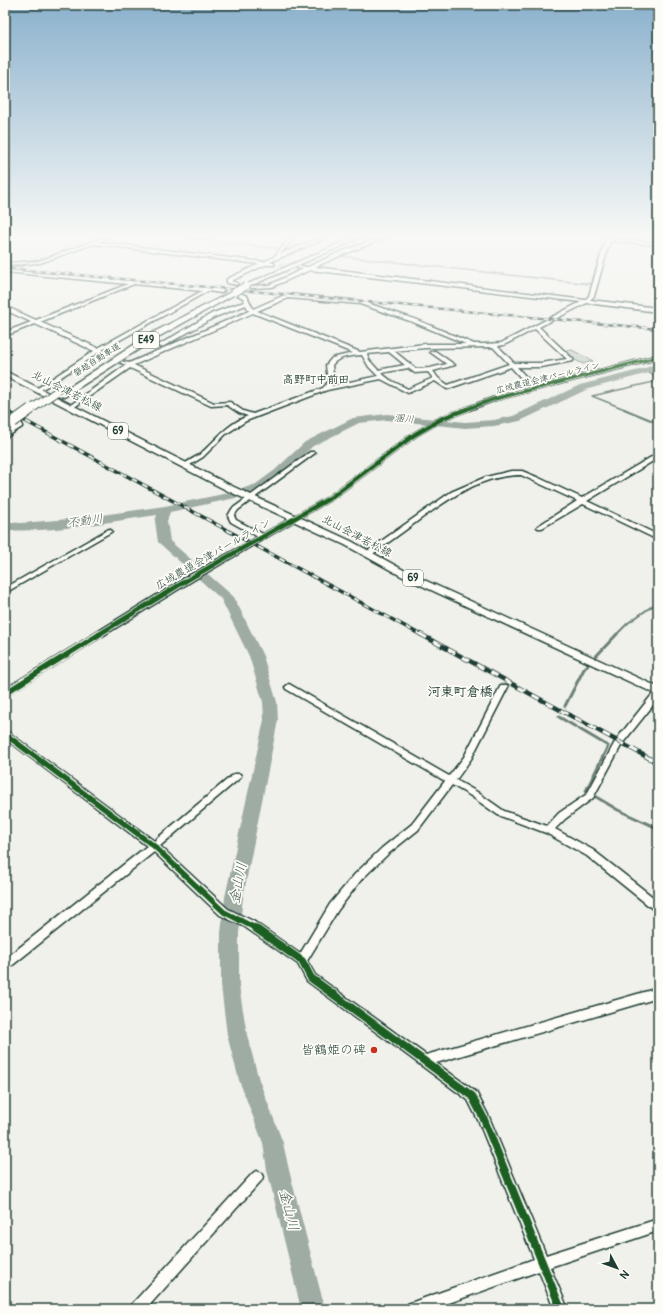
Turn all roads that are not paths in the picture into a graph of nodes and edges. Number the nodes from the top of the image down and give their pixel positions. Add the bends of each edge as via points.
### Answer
1 (93, 299) edge
2 (191, 299) edge
3 (216, 299) tunnel mouth
4 (245, 299) edge
5 (279, 299) edge
6 (328, 299) edge
7 (573, 299) edge
8 (587, 301) junction
9 (247, 303) junction
10 (5, 308) edge
11 (658, 310) edge
12 (253, 311) junction
13 (35, 322) junction
14 (537, 328) junction
15 (5, 334) edge
16 (475, 346) junction
17 (495, 346) junction
18 (391, 350) junction
19 (100, 352) junction
20 (433, 352) dead end
21 (362, 353) junction
22 (658, 357) edge
23 (123, 362) tunnel mouth
24 (129, 365) junction
25 (512, 365) junction
26 (409, 366) junction
27 (430, 370) junction
28 (5, 373) edge
29 (380, 375) junction
30 (436, 379) junction
31 (325, 389) junction
32 (534, 389) junction
33 (38, 390) junction
34 (71, 407) junction
35 (252, 416) junction
36 (16, 423) junction
37 (5, 428) edge
38 (5, 435) edge
39 (312, 453) dead end
40 (658, 455) edge
41 (185, 466) junction
42 (248, 497) junction
43 (583, 502) junction
44 (297, 519) junction
45 (540, 527) dead end
46 (109, 531) dead end
47 (264, 537) junction
48 (658, 538) edge
49 (367, 554) junction
50 (5, 591) edge
51 (504, 687) dead end
52 (289, 688) dead end
53 (658, 692) edge
54 (5, 693) edge
55 (5, 734) edge
56 (237, 776) dead end
57 (449, 781) junction
58 (549, 830) junction
59 (154, 846) junction
60 (658, 907) edge
61 (302, 961) junction
62 (5, 965) edge
63 (658, 993) edge
64 (424, 1061) junction
65 (257, 1177) dead end
66 (658, 1225) edge
67 (542, 1263) junction
68 (137, 1309) edge
69 (413, 1309) edge
70 (561, 1309) edge

1 - 13 street
2 - 19 street
3 - 36 highway, 磐越自動車道 / E49 via 58,393
4 - 9 street
5 - 12 street
6 - 16 street via 361,302
7 - 8 street
8 - 11 street
8 - 14 street
9 - 12 street
9 - 24 street via 237,305 208,320
10 - 13 street
12 - 21 street
12 - 24 street
13 - 15 street
13 - 19 street
14 - 17 street via 510,342
14 - 25 street via 571,360
16 - 17 street
16 - 18 street via 425,346
17 - 25 street
18 - 21 street
18 - 26 street
19 - 33 street
20 - 27 street via 452,365
21 - 29 street
21 - 31 street via 340,356 332,361 331,382
22 - 32 street, 広域農道会津パールライン
23 - 24 street
24 - 34 street
24 - 35 street via 204,401 214,405 228,403
25 - 30 street via 448,387
25 - 32 street
26 - 27 street via 419,372
26 - 29 street
27 - 30 street
28 - 33 main road, 北山会津若松線 / 69
29 - 30 street via 408,391
29 - 31 street
31 - 35 street
32 - 44 street, 広域農道会津パールライン via 442,418
33 - 34 main road, 北山会津若松線 / 69
34 - 41 main road, 北山会津若松線 / 69
35 - 41 street via 224,433 201,456
36 - 37 highway, 磐越自動車道 / E49
36 - 38 highway, 磐越自動車道 / E49
39 - 42 street
40 - 43 street
41 - 42 main road, 北山会津若松線 / 69
42 - 44 main road, 北山会津若松線 / 69
42 - 47 street via 235,509 231,516 232,521
43 - 45 street
43 - 48 street
43 - 49 street via 522,473 488,478 453,493
44 - 47 street, 広域農道会津パールライン
44 - 49 main road, 北山会津若松線 / 69
46 - 50 street
47 - 54 street, 広域農道会津パールライン via 189,579
49 - 53 main road, 北山会津若松線 / 69 via 406,575
51 - 57 street via 467,759
52 - 57 street
53 - 58 street via 618,742 591,793
55 - 59 street
56 - 59 street
57 - 58 street via 474,794 501,813
57 - 61 street via 415,827 358,877 334,907
58 - 60 street via 590,853
59 - 61 street via 224,912 249,924
59 - 62 street
61 - 64 street via 311,978
63 - 64 street
64 - 67 street via 472,1096
65 - 68 street
66 - 67 street
67 - 69 street
67 - 70 street

